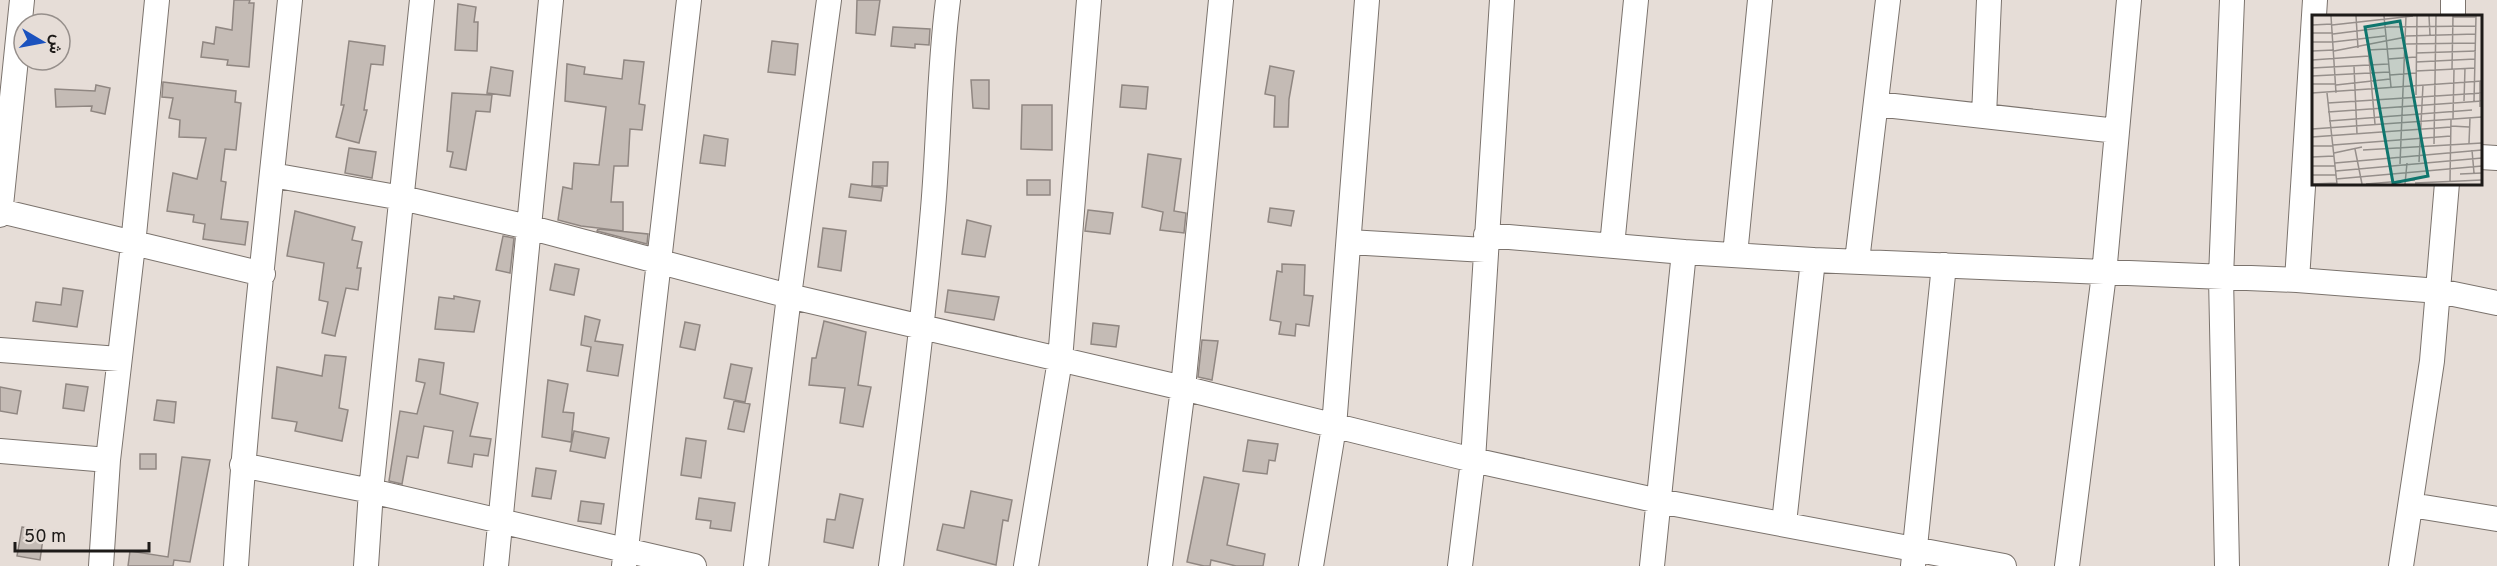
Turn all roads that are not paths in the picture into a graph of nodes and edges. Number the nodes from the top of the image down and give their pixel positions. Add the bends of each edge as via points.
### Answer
1 (22, 0) edge
2 (157, 0) edge
3 (290, 0) edge
4 (422, 0) edge
5 (551, 0) edge
6 (689, 0) edge
7 (829, 0) edge
8 (948, 0) edge
9 (1089, 0) edge
10 (1221, 0) edge
11 (1367, 0) edge
12 (1502, 0) edge
13 (1636, 0) edge
14 (1760, 0) edge
15 (1888, 0) edge
16 (1989, 0) edge
17 (2130, 0) edge
18 (2232, 0) edge
19 (2315, 0) edge
20 (2314, 15) edge
21 (2312, 47) edge
22 (1876, 104) junction
23 (1984, 116) junction
24 (2117, 131) junction
25 (2482, 157) edge
26 (2497, 158) edge
27 (272, 175) junction
28 (2446, 184) edge
29 (402, 198) junction
30 (0, 213) edge
31 (528, 227) junction
32 (1348, 242) junction
33 (1485, 242) junction
34 (133, 245) junction
35 (1612, 246) junction
36 (1684, 252) junction
37 (1735, 255) junction
38 (1813, 260) junction
39 (658, 261) junction
40 (1857, 261) junction
41 (1944, 265) junction
42 (263, 274) junction
43 (2103, 274) junction
44 (2221, 277) junction
45 (2297, 280) junction
46 (2439, 291) junction
47 (789, 296) junction
48 (2497, 303) edge
49 (923, 327) junction
50 (0, 350) edge
51 (118, 359) junction
52 (1060, 360) junction
53 (1183, 388) junction
54 (1334, 427) junction
55 (0, 451) edge
56 (108, 460) junction
57 (1473, 460) junction
58 (242, 465) junction
59 (371, 491) junction
60 (1659, 501) junction
61 (2411, 505) junction
62 (2497, 519) edge
63 (500, 521) junction
64 (1784, 524) junction
65 (1914, 557) edge
66 (625, 558) edge
67 (101, 566) edge
68 (236, 566) edge
69 (366, 566) edge
70 (496, 566) edge
71 (694, 566) edge
72 (756, 566) edge
73 (891, 566) edge
74 (1026, 566) edge
75 (1160, 566) edge
76 (1311, 566) edge
77 (1460, 566) edge
78 (1652, 566) edge
79 (2004, 566) edge
80 (2067, 566) edge
81 (2227, 566) edge
82 (2401, 566) edge

1 - 30 street
2 - 34 street
3 - 27 street
4 - 29 street
5 - 31 street
6 - 39 street
7 - 47 street
8 - 49 street
9 - 52 street
10 - 53 street
11 - 32 street
12 - 33 street
13 - 35 street
14 - 37 street
15 - 22 street
16 - 23 street
17 - 24 street
18 - 44 street
19 - 20 street
21 - 45 street
22 - 23 street
22 - 40 street
23 - 24 street
24 - 43 street
25 - 26 street
27 - 29 street
27 - 42 street
28 - 46 street
29 - 31 street
29 - 59 street
30 - 34 street
31 - 39 street
31 - 63 street
32 - 33 street
32 - 54 street
33 - 35 street
33 - 57 street
34 - 42 street
34 - 51 street
35 - 36 street
36 - 37 street
36 - 60 street
37 - 38 street
38 - 40 street
38 - 64 street
39 - 47 street
39 - 66 street
40 - 41 street
41 - 43 street
41 - 65 street
42 - 58 street
43 - 44 street
43 - 80 street
44 - 45 street
44 - 81 street
45 - 46 street
46 - 48 street
46 - 61 street
47 - 49 street
47 - 72 street
49 - 52 street
49 - 73 street
50 - 51 street
51 - 56 street
52 - 53 street
52 - 74 street
53 - 54 street
53 - 75 street
54 - 57 street
54 - 76 street
55 - 56 street
56 - 67 street
57 - 60 street
57 - 77 street
58 - 59 street
58 - 68 street
59 - 63 street
59 - 69 street
60 - 64 street
60 - 78 street
61 - 62 street
61 - 82 street
63 - 66 street
63 - 70 street
64 - 65 street
65 - 79 street
66 - 71 street

